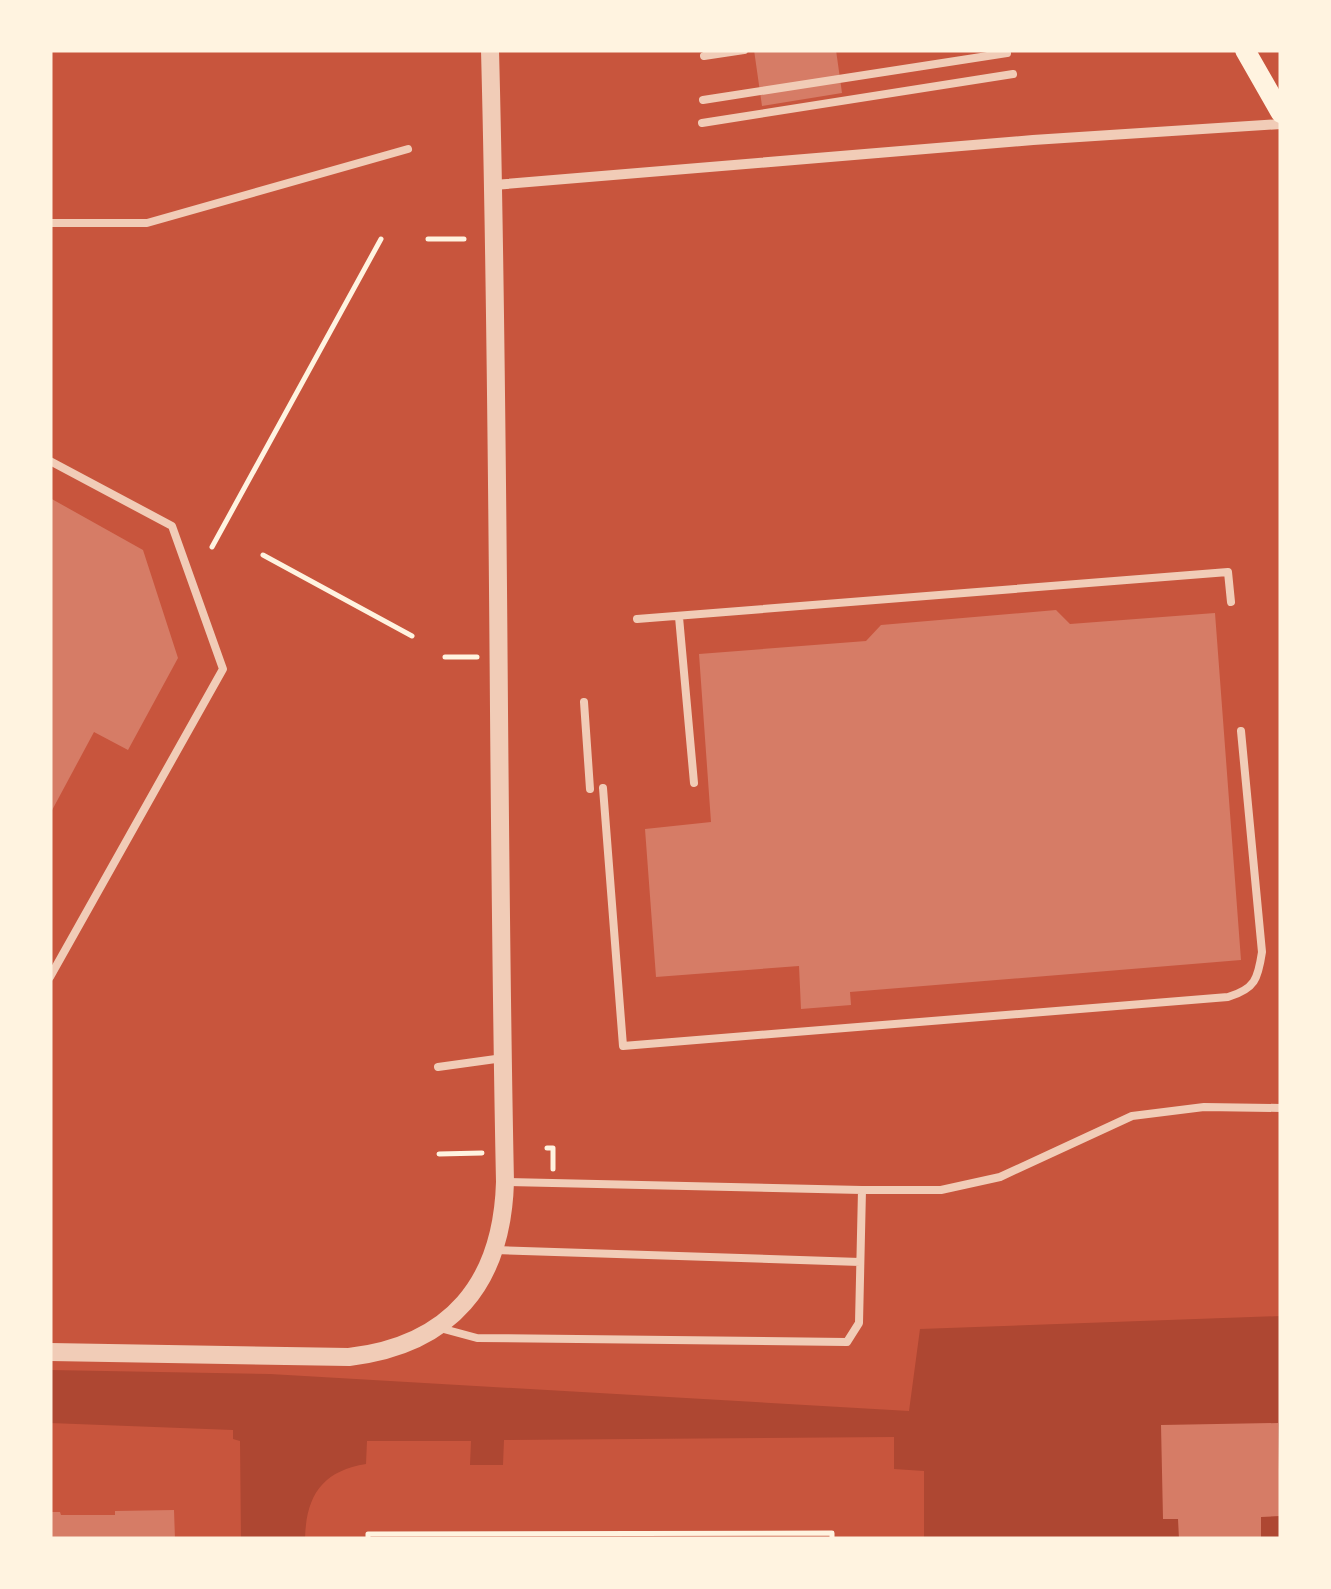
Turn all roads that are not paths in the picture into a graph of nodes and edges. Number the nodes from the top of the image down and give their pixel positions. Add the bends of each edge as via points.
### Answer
1 (490, 50) edge
2 (744, 50) edge
3 (1245, 50) edge
4 (1007, 53) dead end
5 (704, 56) dead end
6 (1013, 74) dead end
7 (703, 100) dead end
8 (1281, 113) edge
9 (702, 124) dead end
10 (1281, 124) edge
11 (408, 149) dead end
12 (494, 185) junction
13 (50, 223) edge
14 (50, 461) edge
15 (1231, 602) dead end
16 (679, 617) junction
17 (637, 618) dead end
18 (584, 702) dead end
19 (1242, 731) dead end
20 (694, 784) dead end
21 (604, 788) dead end
22 (590, 789) dead end
23 (50, 977) edge
24 (504, 1058) junction
25 (438, 1067) dead end
26 (1281, 1108) edge
27 (506, 1182) junction
28 (862, 1190) junction
29 (495, 1250) junction
30 (860, 1262) junction
31 (438, 1327) junction
32 (50, 1352) edge

1 - 12 street
2 - 5 lane
3 - 8 main road
4 - 7 lane
6 - 9 lane
10 - 12 street
11 - 13 lane via 147,222
12 - 24 street
14 - 23 lane via 172,526 224,669
15 - 16 lane via 1228,572
16 - 17 lane
16 - 20 lane
18 - 22 lane
19 - 21 lane via 1259,976 1245,992 1208,999 622,1046
24 - 25 lane
24 - 27 street
26 - 28 lane via 1204,1107 1132,1116 1000,1178 941,1190
27 - 28 lane
27 - 29 street
28 - 30 lane
29 - 30 lane
29 - 31 street via 468,1300
30 - 31 lane via 859,1323 847,1342 476,1338
31 - 32 street via 386,1353 349,1357

